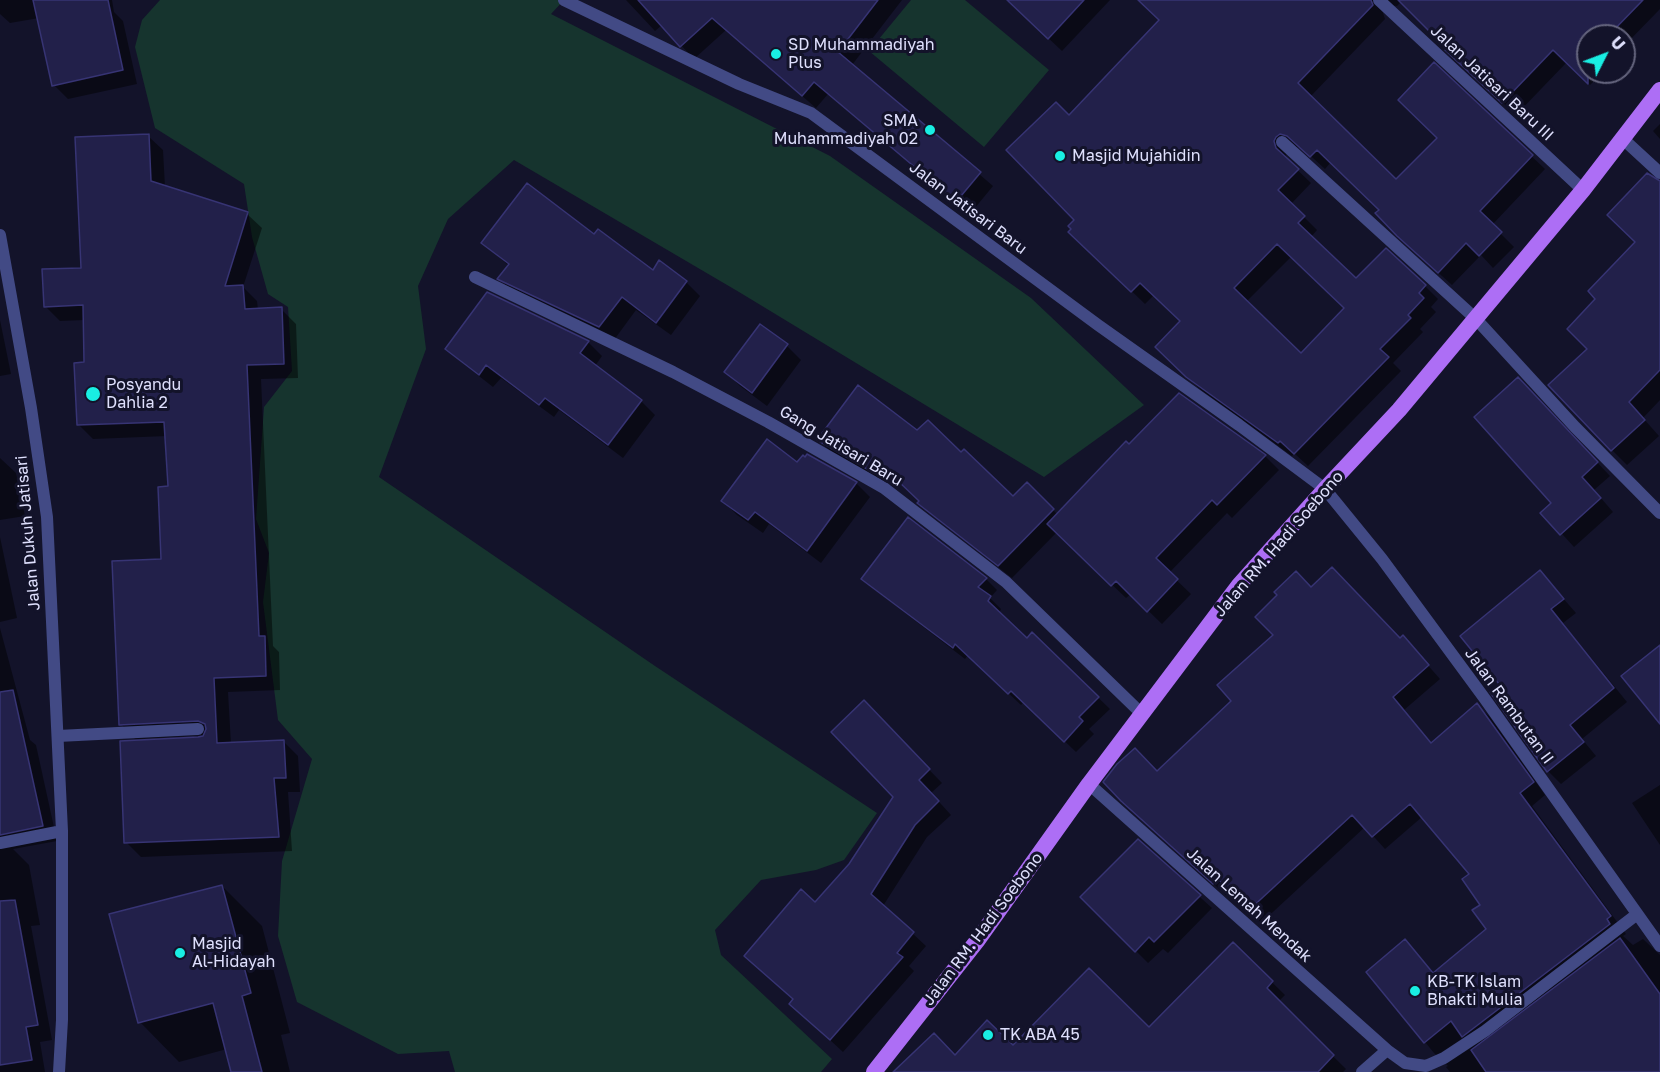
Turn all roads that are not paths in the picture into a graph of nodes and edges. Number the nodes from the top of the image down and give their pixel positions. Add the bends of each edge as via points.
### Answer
1 (564, 0) edge
2 (1379, 0) edge
3 (1660, 90) edge
4 (1622, 138) junction
5 (1282, 142) dead end
6 (1660, 172) edge
7 (1583, 190) junction
8 (0, 235) edge
9 (475, 277) dead end
10 (1476, 319) junction
11 (1325, 489) junction
12 (1660, 513) edge
13 (1142, 714) junction
14 (198, 729) dead end
15 (58, 736) junction
16 (1089, 784) junction
17 (62, 831) junction
18 (0, 843) edge
19 (1636, 915) junction
20 (1660, 921) edge
21 (1648, 929) junction
22 (1660, 946) edge
23 (1387, 1050) junction
24 (59, 1072) edge
25 (874, 1072) edge
26 (1362, 1072) edge

1 - 11 street, Jalan Jatisari Baru via 739,84 811,113
2 - 7 street, Jalan Jatisari Baru III
3 - 4 main road, Jalan RM. Hadi Soebono
4 - 6 street
4 - 7 main road, Jalan RM. Hadi Soebono
5 - 10 street
7 - 10 main road, Jalan RM. Hadi Soebono
8 - 15 street, Jalan Dukuh Jatisari via 47,517
9 - 13 street, Gang Jatisari Baru via 674,372 884,488 1006,582
10 - 11 main road, Jalan RM. Hadi Soebono
10 - 12 street
11 - 13 main road, Jalan RM. Hadi Soebono via 1239,585
11 - 19 street, Jalan Rambutan II via 1478,690
13 - 16 main road, Jalan RM. Hadi Soebono
14 - 15 street
15 - 17 street, Jalan Dukuh Jatisari
16 - 23 street, Jalan Lemah Mendak
16 - 25 main road, Jalan RM. Hadi Soebono via 977,941
17 - 18 street
17 - 24 street, Jalan Dukuh Jatisari
19 - 21 street, Jalan Rambutan II
19 - 23 street, Jalan Lemah Mendak via 1444,1059 1426,1066 1406,1063
20 - 21 street
21 - 22 street, Jalan Rambutan II
23 - 26 street

